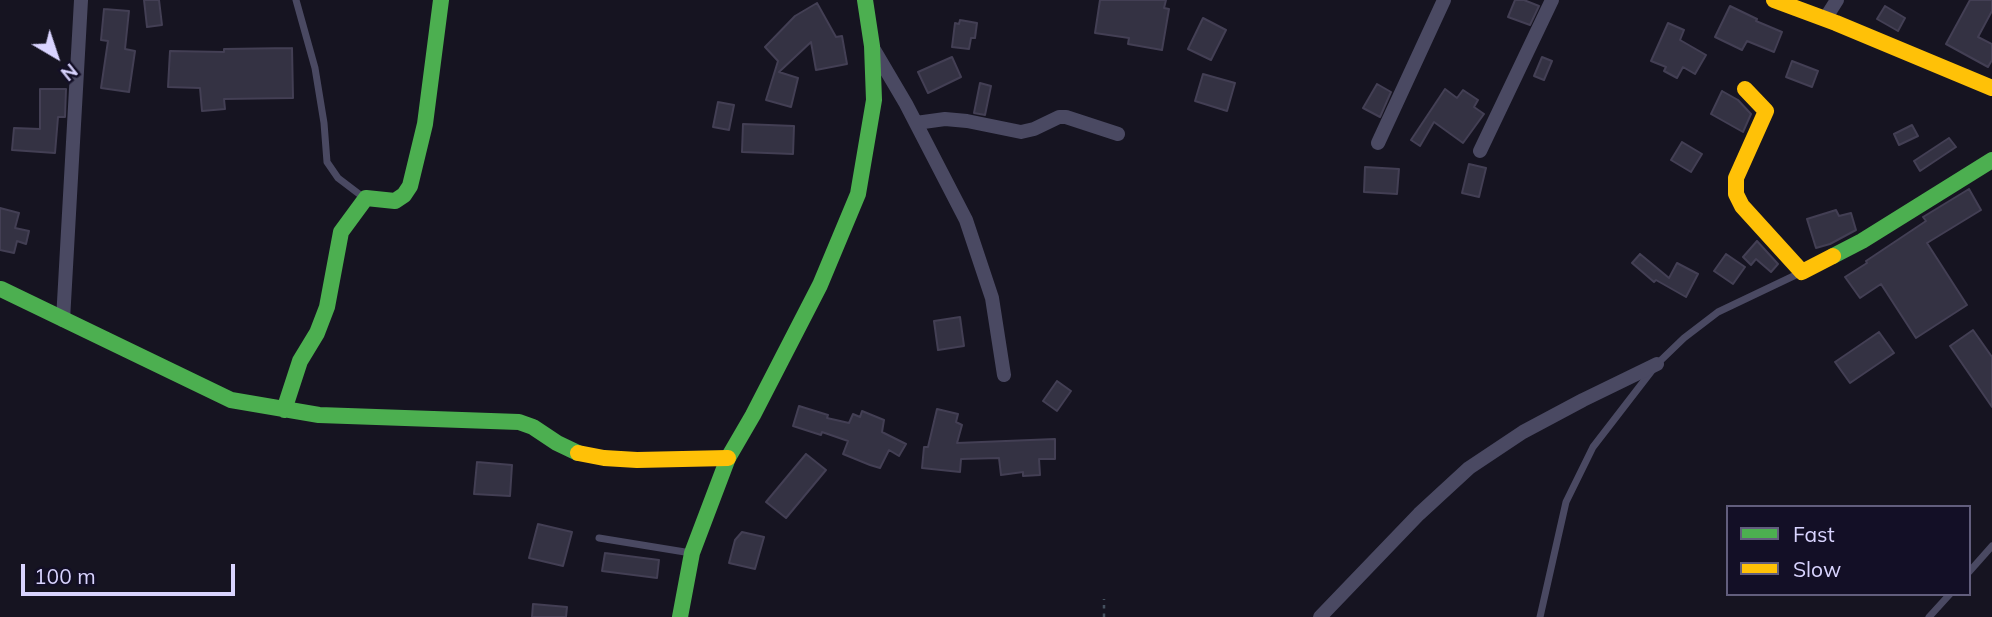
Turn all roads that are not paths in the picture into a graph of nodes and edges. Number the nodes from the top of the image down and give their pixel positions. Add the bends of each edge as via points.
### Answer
1 (81, 0) edge
2 (296, 0) edge
3 (441, 0) edge
4 (864, 0) edge
5 (1444, 0) edge
6 (1552, 0) edge
7 (1774, 0) edge
8 (1837, 0) edge
9 (1825, 19) junction
10 (872, 46) junction
11 (1992, 88) edge
12 (1745, 89) dead end
13 (916, 123) junction
14 (1118, 134) dead end
15 (1378, 143) dead end
16 (1480, 151) dead end
17 (1992, 160) edge
18 (366, 198) junction
19 (1802, 272) junction
20 (1, 289) edge
21 (63, 320) junction
22 (1657, 364) junction
23 (1004, 375) dead end
24 (284, 410) junction
25 (728, 458) junction
26 (599, 538) dead end
27 (1992, 546) edge
28 (692, 553) junction
29 (1971, 570) edge
30 (1948, 596) edge
31 (680, 617) edge
32 (1320, 617) edge
33 (1541, 617) edge
34 (1929, 617) edge

1 - 21 street
2 - 18 lane via 315,68 327,162 338,178
3 - 18 street via 425,124 410,186 395,201
4 - 10 street
5 - 15 street
6 - 16 street
7 - 9 street
8 - 9 street
9 - 11 street
10 - 13 street
10 - 25 street via 874,100 858,194 820,285
12 - 19 street via 1766,111 1736,178 1736,194
13 - 14 street via 945,119 1021,132 1066,117
13 - 23 street via 966,220 992,298
17 - 19 street via 1862,241
18 - 24 street via 341,232 327,307 300,361
19 - 22 lane via 1718,312
20 - 21 street
21 - 24 street via 231,400
22 - 32 street via 1523,432 1469,468
22 - 33 lane via 1593,447 1577,476 1566,502
24 - 25 street via 519,422 577,453 604,458
25 - 28 street
26 - 28 lane
27 - 29 lane
28 - 31 street
30 - 34 lane

